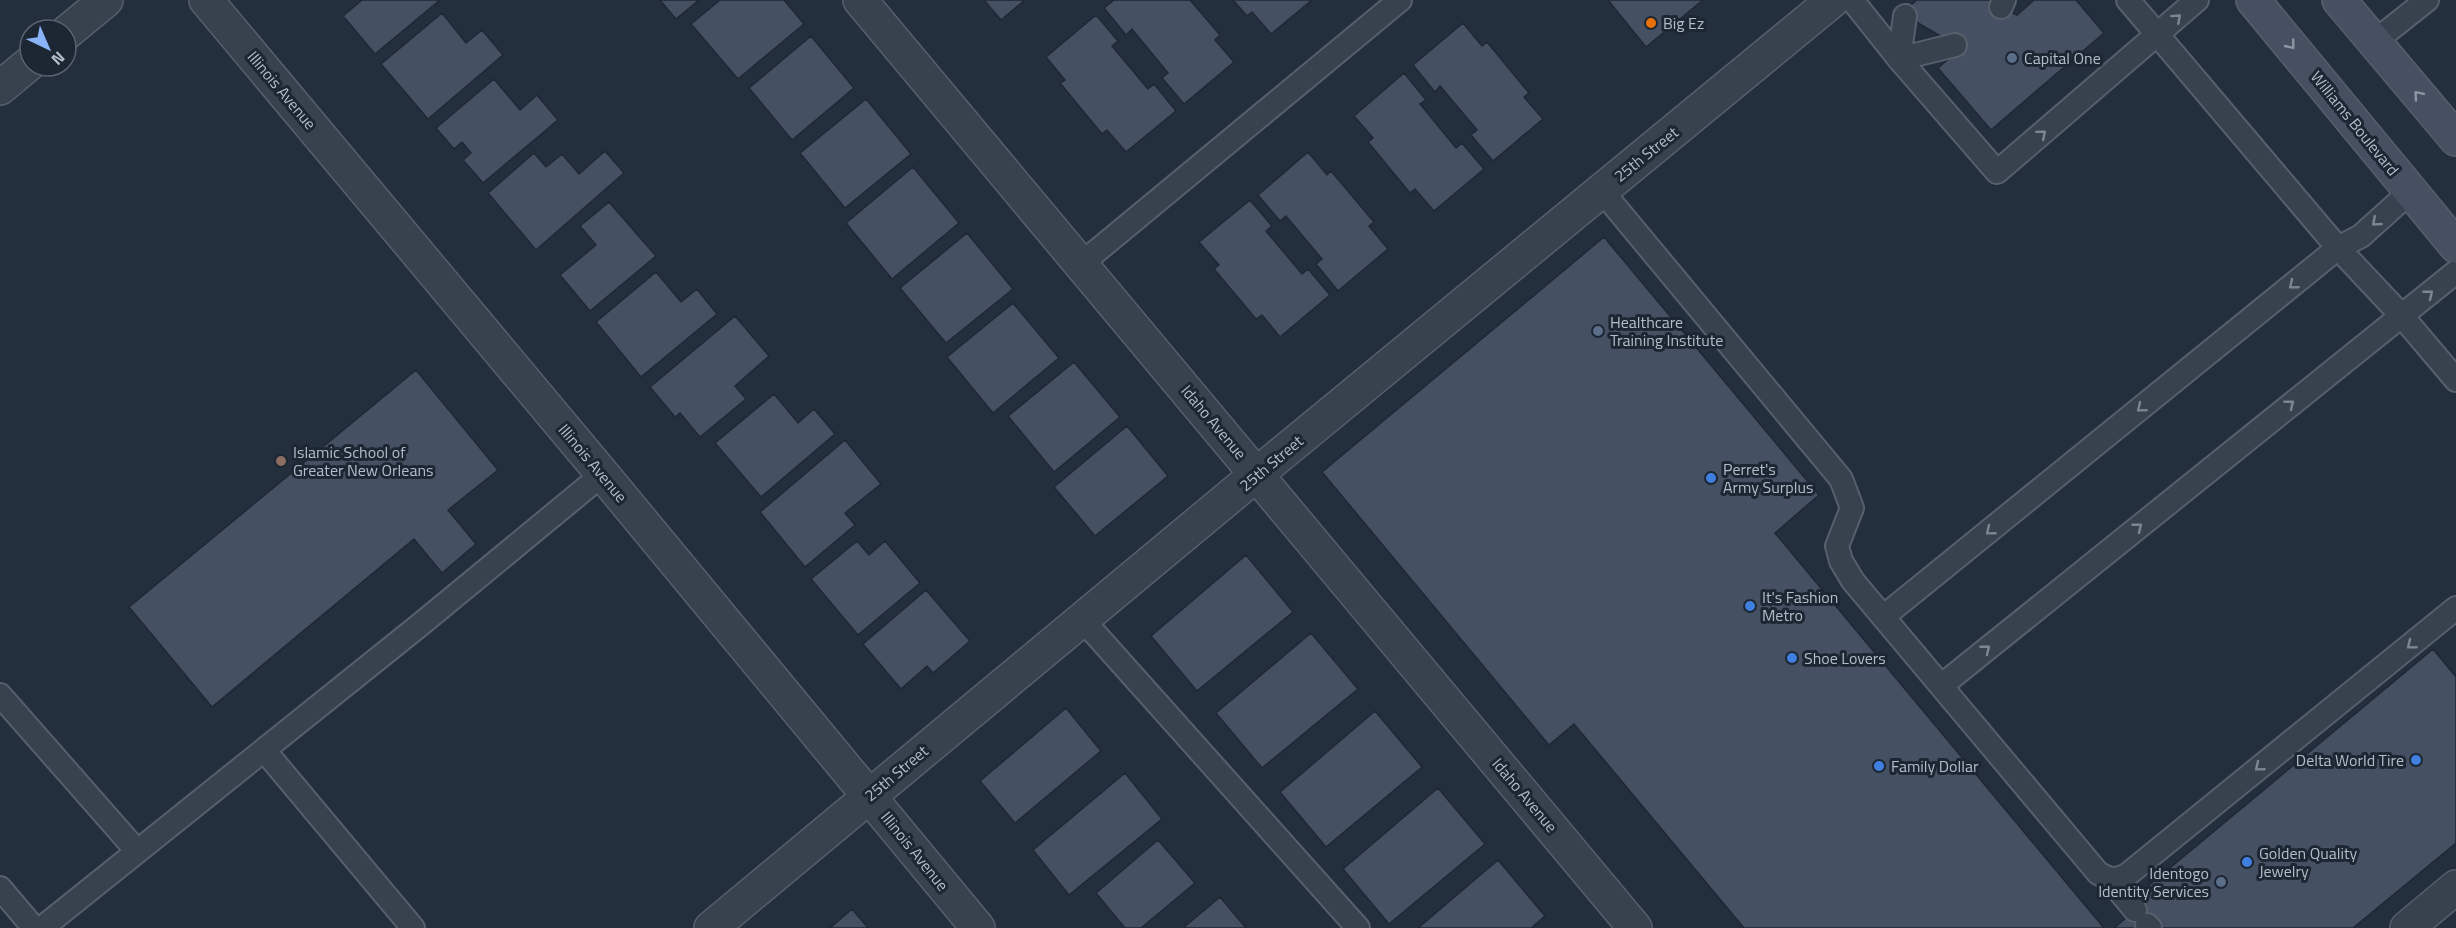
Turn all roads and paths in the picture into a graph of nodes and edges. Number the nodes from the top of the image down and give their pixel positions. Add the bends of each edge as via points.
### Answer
1 (106, 0) edge
2 (207, 0) edge
3 (860, 0) edge
4 (1400, 0) edge
5 (2128, 0) edge
6 (2197, 0) edge
7 (2253, 0) edge
8 (2339, 0) edge
9 (2427, 0) edge
10 (1833, 1) edge
11 (78, 23) edge
12 (2157, 36) junction
13 (2374, 42) junction
14 (1899, 59) junction
15 (18, 73) edge
16 (0, 88) edge
17 (2456, 140) edge
18 (1602, 191) junction
19 (2411, 191) junction
20 (2456, 246) edge
21 (2338, 248) junction
22 (1081, 264) junction
23 (2456, 272) edge
24 (2401, 315) junction
25 (2456, 380) edge
26 (603, 474) junction
27 (1257, 474) junction
28 (2454, 614) edge
29 (1883, 617) junction
30 (1083, 619) junction
31 (1941, 686) junction
32 (0, 694) edge
33 (264, 750) junction
34 (869, 795) junction
35 (137, 851) junction
36 (2118, 877) junction
37 (2456, 887) edge
38 (0, 888) edge
39 (2144, 921) edge
40 (34, 928) edge
41 (42, 928) edge
42 (413, 928) edge
43 (711, 928) edge
44 (978, 928) edge
45 (1358, 928) edge
46 (1635, 928) edge
47 (2407, 928) edge

1 - 11 street
2 - 26 street, Illinois Avenue
3 - 22 street, Idaho Avenue
4 - 22 lane
5 - 12 lane
12 -> 6 lane
7 -> 19 main road, Williams Boulevard
8 - 13 main road
9 - 13 lane
10 - 14 lane
10 - 18 street, 25th Street
14 -> 12 lane via 1998,172
12 - 21 lane
17 -> 13 main road
14 - 14 lane via 1929,30
15 - 16 street
18 - 27 street, 25th Street
18 - 29 lane via 1841,479 1852,508 1837,546 1841,561
19 - 20 main road, Williams Boulevard
19 -> 21 lane via 2361,236
21 - 24 lane
21 -> 29 lane
22 - 27 street, Idaho Avenue
24 -> 23 lane
24 - 25 lane
31 -> 24 lane
26 - 33 lane
26 - 34 street, Illinois Avenue
27 - 30 street, 25th Street
27 - 46 street, Idaho Avenue
28 -> 36 lane
29 - 31 lane
30 - 34 street, 25th Street
30 - 45 lane
31 - 36 lane via 2098,873
32 - 35 lane
33 - 35 lane
33 - 42 lane
34 - 43 street, 25th Street
34 - 44 street, Illinois Avenue
35 - 41 lane
36 - 39 lane
37 - 47 street
38 - 40 lane

